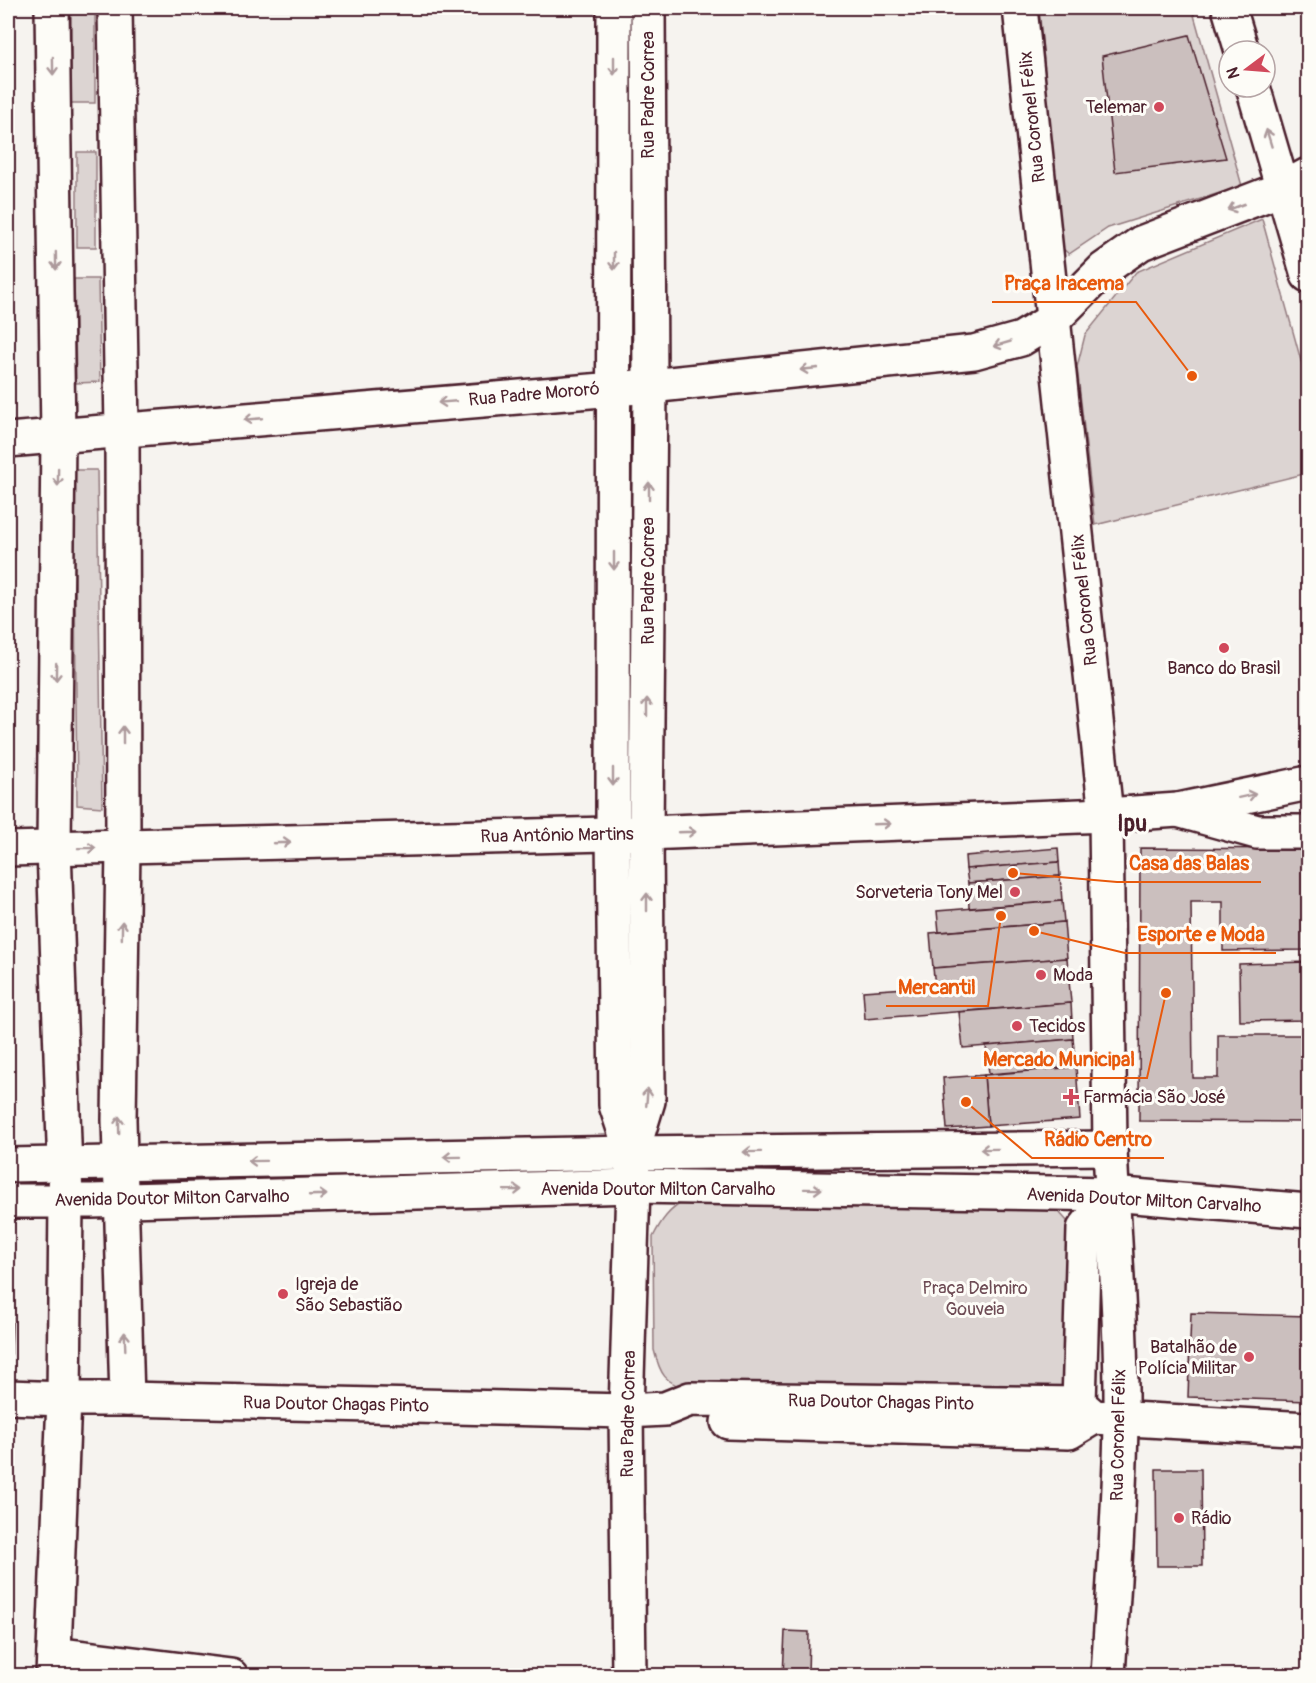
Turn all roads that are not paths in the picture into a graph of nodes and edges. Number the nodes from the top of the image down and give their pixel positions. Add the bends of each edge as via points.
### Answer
1 (52, 8) edge
2 (115, 8) edge
3 (614, 8) edge
4 (648, 8) edge
5 (1020, 8) edge
6 (1229, 8) edge
7 (1238, 39) edge
8 (1258, 99) edge
9 (1296, 182) edge
10 (1308, 275) edge
11 (1054, 319) junction
12 (650, 386) junction
13 (615, 387) junction
14 (122, 430) junction
15 (58, 436) junction
16 (8, 440) edge
17 (1308, 783) edge
18 (1178, 810) junction
19 (1107, 814) junction
20 (613, 832) junction
21 (1308, 832) edge
22 (646, 833) junction
23 (123, 847) junction
24 (54, 848) junction
25 (8, 849) edge
26 (1110, 1148) junction
27 (632, 1153) junction
28 (120, 1164) junction
29 (8, 1165) edge
30 (64, 1165) junction
31 (633, 1186) junction
32 (1112, 1194) junction
33 (121, 1200) junction
34 (8, 1201) edge
35 (66, 1201) junction
36 (1308, 1211) edge
37 (8, 1397) edge
38 (127, 1399) junction
39 (64, 1400) junction
40 (626, 1411) junction
41 (1098, 1414) junction
42 (1308, 1429) edge
43 (54, 1665) edge
44 (231, 1676) edge
45 (629, 1676) edge
46 (1108, 1676) edge

1 -> 15 street
2 - 14 street
3 -> 13 street, Rua Padre Correa
4 - 12 street, Rua Padre Correa
5 - 11 street, Rua Coronel Félix
6 - 7 street
9 -> 8 street
9 - 10 street
9 -> 11 street, Rua Padre Mororó via 1141,243 1104,268
11 -> 12 street, Rua Padre Mororó via 1021,339 974,352
11 - 19 street, Rua Coronel Félix
12 - 13 street, Rua Padre Mororó
22 -> 12 street, Rua Padre Correa
13 -> 14 street, Rua Padre Mororó
13 -> 20 street, Rua Padre Correa
14 - 15 street, Rua Padre Mororó
23 -> 14 street
15 - 16 street, Rua Padre Mororó
15 -> 24 street
18 -> 17 street
18 - 19 street, Rua Antônio Martins
18 - 21 street via 1257,832
22 -> 19 street, Rua Antônio Martins
19 - 26 street, Rua Coronel Félix
20 - 22 street, Rua Antônio Martins
23 -> 20 street, Rua Antônio Martins
20 - 27 street, Rua Padre Correa via 616,1105
27 -> 22 street, Rua Padre Correa via 648,1101
24 -> 23 street, Rua Antônio Martins
28 -> 23 street
24 - 25 street, Rua Antônio Martins
24 - 30 street
26 -> 27 street, Avenida Doutor Milton Carvalho
26 - 32 street, Rua Coronel Félix
27 -> 28 street, Avenida Doutor Milton Carvalho
27 - 31 street, Rua Padre Correa
28 - 30 street, Avenida Doutor Milton Carvalho
28 - 33 street
29 - 30 street, Avenida Doutor Milton Carvalho
30 - 35 street
31 -> 32 street, Avenida Doutor Milton Carvalho
33 -> 31 street, Avenida Doutor Milton Carvalho
31 - 40 street, Rua Padre Correa
32 - 36 street, Avenida Doutor Milton Carvalho
32 - 41 street, Rua Coronel Félix via 1116,1232
32 - 41 street, Rua Coronel Félix via 1084,1229
33 - 35 street, Avenida Doutor Milton Carvalho
38 -> 33 street
34 - 35 street, Avenida Doutor Milton Carvalho
35 - 39 street
37 - 39 street, Rua Doutor Chagas Pinto
38 - 39 street, Rua Doutor Chagas Pinto
38 - 40 street, Rua Doutor Chagas Pinto
39 - 43 street
40 - 41 street, Rua Doutor Chagas Pinto via 665,1409 692,1421 1069,1432
40 - 45 street, Rua Padre Correa
41 - 42 street
41 - 46 street, Rua Coronel Félix
43 - 44 street

